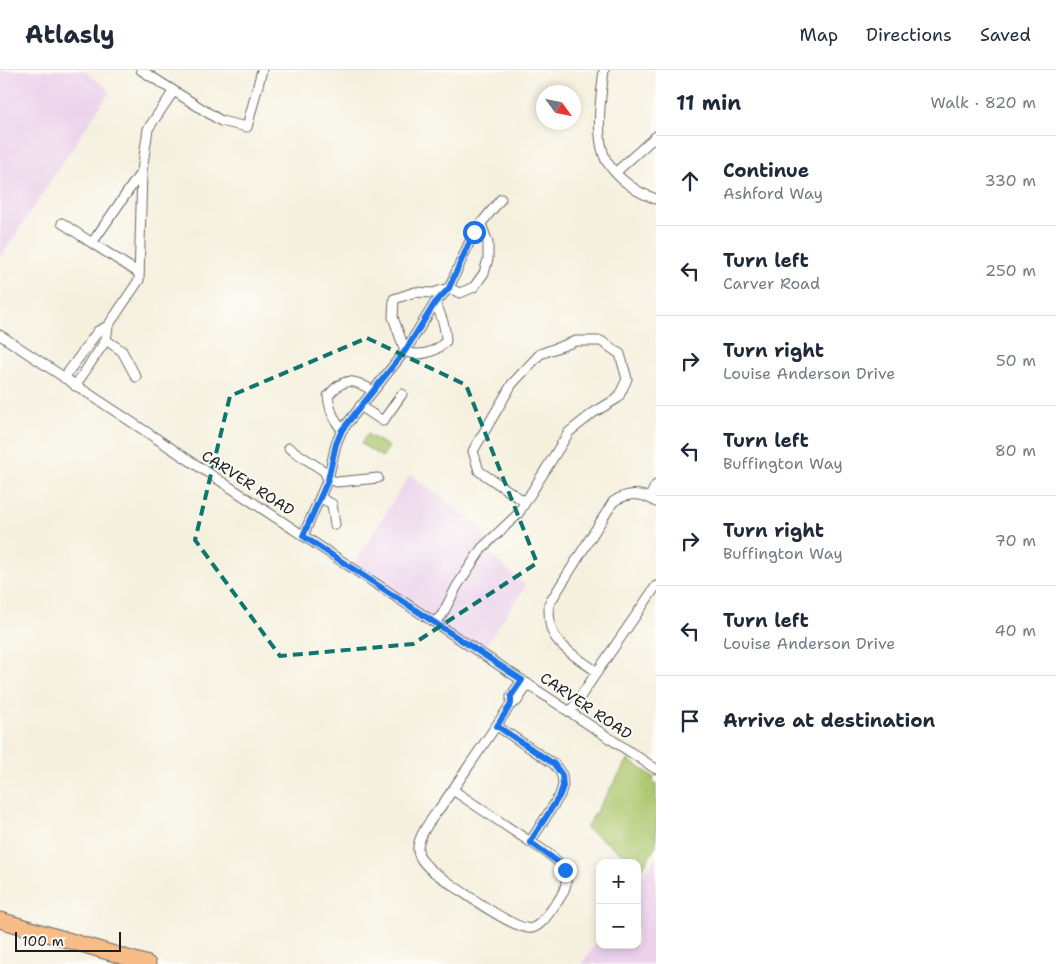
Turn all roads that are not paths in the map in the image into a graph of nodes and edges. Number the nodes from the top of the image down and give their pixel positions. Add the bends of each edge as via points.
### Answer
1 (140, 70) edge
2 (262, 70) edge
3 (604, 70) edge
4 (173, 92) junction
5 (656, 136) edge
6 (142, 171) junction
7 (616, 172) junction
8 (501, 199) dead end
9 (656, 199) edge
10 (62, 223) dead end
11 (480, 224) junction
12 (92, 243) junction
13 (139, 273) junction
14 (449, 288) junction
15 (435, 303) junction
16 (108, 326) junction
17 (0, 335) edge
18 (106, 340) junction
19 (405, 351) junction
20 (136, 377) dead end
21 (64, 378) junction
22 (75, 386) junction
23 (373, 391) junction
24 (402, 394) dead end
25 (360, 406) junction
26 (342, 430) junction
27 (289, 448) dead end
28 (378, 478) dead end
29 (328, 480) junction
30 (656, 485) edge
31 (321, 498) junction
32 (652, 500) edge
33 (525, 502) junction
34 (335, 525) dead end
35 (303, 536) junction
36 (656, 586) edge
37 (436, 620) junction
38 (598, 672) junction
39 (525, 682) junction
40 (570, 712) junction
41 (497, 726) junction
42 (656, 769) edge
43 (453, 790) junction
44 (530, 842) junction
45 (0, 920) edge
46 (148, 964) edge

1 - 4 street
2 - 4 street via 247,127 221,121
3 - 7 street via 600,134 607,162
4 - 6 street via 148,129
5 - 7 street
6 - 12 street
6 - 13 street
7 - 9 street via 633,189
8 - 11 street
10 - 12 street
11 - 14 street
11 - 14 street via 488,243 484,273 474,287 460,293
12 - 13 street
13 - 16 street via 138,280
14 - 15 street
14 - 19 street via 433,293 415,292 394,299 393,316
15 - 19 street
15 - 19 street via 443,318 446,341 439,349 414,355
16 - 18 street
16 - 21 street via 98,331
17 - 21 street, CARVER ROAD
18 - 20 street via 122,351
18 - 22 street
19 - 23 street
21 - 22 street, CARVER ROAD
22 - 35 street, CARVER ROAD
23 - 25 street
23 - 26 street via 361,383 350,381 337,385 328,396 334,420
24 - 25 street via 383,421
25 - 26 street
26 - 29 street
27 - 29 street via 324,472
28 - 29 street
29 - 31 street
30 - 32 street
31 - 34 street via 332,504
31 - 35 street
32 - 38 street via 630,493 612,502 548,604 554,635
33 - 33 street via 569,432 618,398 627,379 620,354 601,341 576,341 540,354 512,384 473,451 478,471
33 - 37 street via 518,514 482,548
35 - 37 street, CARVER ROAD
36 - 38 street
37 - 39 street, CARVER ROAD
38 - 40 street
39 - 40 street, CARVER ROAD
39 - 41 street via 511,696 511,704
40 - 42 street, CARVER ROAD
41 - 43 street
41 - 44 street via 554,764 562,775 560,795
43 - 44 street
43 - 44 street via 423,834 419,856 431,870 523,929 540,923 564,892 567,880 561,864
45 - 46 highway

